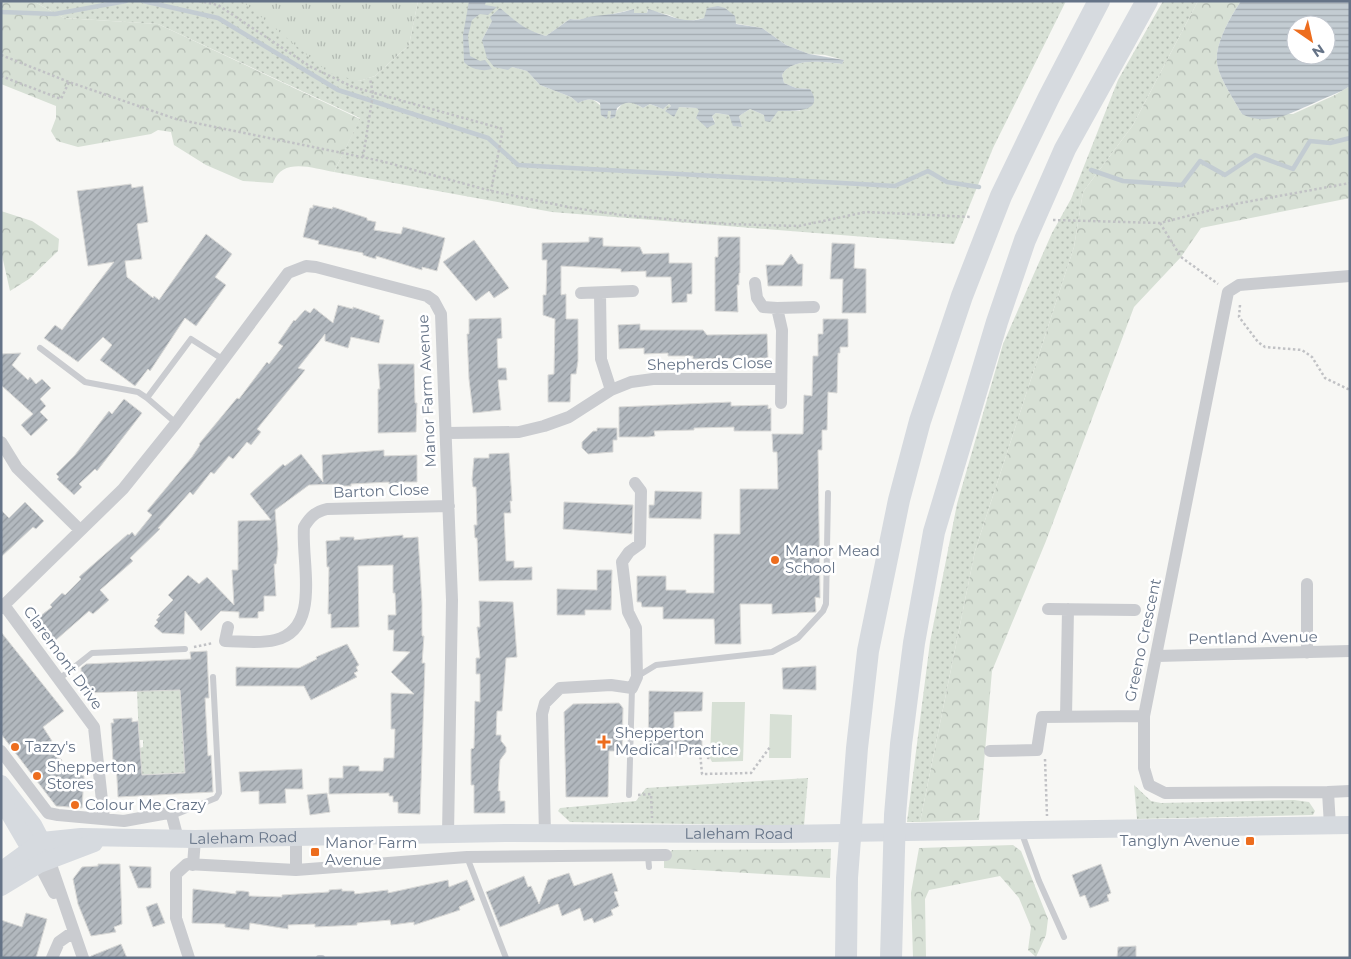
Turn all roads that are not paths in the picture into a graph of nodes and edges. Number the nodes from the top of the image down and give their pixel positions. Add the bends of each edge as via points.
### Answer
1 (1099, 1) edge
2 (1147, 1) edge
3 (1350, 276) edge
4 (755, 283) dead end
5 (633, 291) dead end
6 (581, 293) dead end
7 (600, 293) junction
8 (814, 307) dead end
9 (778, 308) junction
10 (40, 348) dead end
11 (224, 360) junction
12 (782, 379) junction
13 (611, 390) junction
14 (146, 398) junction
15 (781, 403) dead end
16 (176, 423) junction
17 (447, 433) junction
18 (1, 442) edge
19 (635, 483) dead end
20 (828, 493) dead end
21 (449, 506) junction
22 (80, 530) junction
23 (1307, 584) dead end
24 (3, 607) edge
25 (1048, 609) dead end
26 (1068, 609) junction
27 (1135, 610) dead end
28 (228, 627) dead end
29 (185, 650) road end
30 (1350, 651) edge
31 (1307, 653) junction
32 (1157, 656) junction
33 (212, 677) dead end
34 (59, 679) junction
35 (634, 682) junction
36 (1144, 716) junction
37 (1066, 717) junction
38 (990, 750) dead end
39 (1, 751) edge
40 (1, 784) edge
41 (1328, 792) junction
42 (1350, 792) edge
43 (629, 795) dead end
44 (1, 799) edge
45 (172, 816) junction
46 (104, 819) junction
47 (1350, 825) edge
48 (1330, 826) junction
49 (1021, 830) junction
50 (545, 834) junction
51 (448, 836) junction
52 (296, 838) junction
53 (127, 839) junction
54 (186, 839) junction
55 (36, 844) junction
56 (666, 855) dead end
57 (467, 857) junction
58 (44, 862) junction
59 (193, 865) junction
60 (296, 870) junction
61 (1, 872) edge
62 (1, 888) edge
63 (71, 928) junction
64 (1064, 937) dead end
65 (52, 958) edge
66 (83, 958) edge
67 (189, 958) edge
68 (506, 958) edge
69 (846, 958) edge
70 (891, 958) edge

1 - 69 highway via 1001,196 962,296 920,421 868,651 847,878
2 - 70 highway via 1065,149 1025,240 934,532 914,643 901,744 895,815
3 - 32 street, Greeno Crescent via 1239,286 1228,292
4 - 9 street via 757,298 763,307
5 - 7 street
6 - 7 street
7 - 13 street via 601,359
8 - 9 street
9 - 12 street, Shepherds Close via 782,330
10 - 14 lane via 85,382 138,392
11 - 14 lane via 191,339
11 - 16 street, Manor Farm Avenue
11 - 17 street, Manor Farm Avenue via 280,282 297,269 316,267 427,296 441,314
12 - 13 street, Shepherds Close via 653,379 631,382
12 - 15 street, Shepherds Close
13 - 17 street, Shepherds Close via 568,417 544,426 519,432
14 - 16 lane
16 - 22 street, Manor Farm Avenue via 123,489
17 - 21 street, Manor Farm Avenue
18 - 22 street via 17,468
19 - 35 street via 641,491 640,544 622,562 626,604 636,628
20 - 35 lane via 826,604 798,638 772,652 656,665
21 - 28 street, Barton Close via 327,509 317,512 304,527 306,598 300,622 275,640 225,641
21 - 51 street, Manor Farm Avenue via 452,600
22 - 24 street, Manor Farm Avenue
23 - 31 street
24 - 34 street, Claremont Drive
25 - 26 street
26 - 27 street
26 - 37 street
29 - 34 lane via 92,653
30 - 31 street, Pentland Avenue
31 - 32 street, Pentland Avenue
32 - 36 street, Greeno Crescent
33 - 45 lane via 219,793 216,798
34 - 46 street, Claremont Drive via 94,727
35 - 43 lane
35 - 50 street via 560,688 545,703 542,714
36 - 37 street
36 - 41 street, Greeno Crescent via 1144,768 1149,785 1165,794
37 - 38 street via 1042,717 1037,750
39 - 46 street via 48,812
40 - 55 main road
41 - 42 street, Greeno Crescent
41 - 48 street
44 - 55 main road
45 - 46 street via 168,813 124,821
45 - 54 street
47 - 48 main road, Laleham Road
48 - 49 main road, Laleham Road
49 - 50 main road, Laleham Road
49 - 64 lane
50 - 51 main road, Laleham Road
51 - 52 main road, Laleham Road
52 - 54 main road, Laleham Road
52 - 60 street
53 - 54 main road, Laleham Road
53 - 55 main road, Laleham Road via 81,837
53 - 58 main road, Laleham Road via 84,846
54 - 59 street
55 - 58 main road
55 - 61 main road
56 - 57 street via 649,862
57 - 60 street
57 - 68 lane
58 - 62 main road, Laleham Road
58 - 63 street
59 - 60 street
59 - 67 street via 182,866 176,874 176,918
63 - 65 street via 59,942
63 - 66 street

